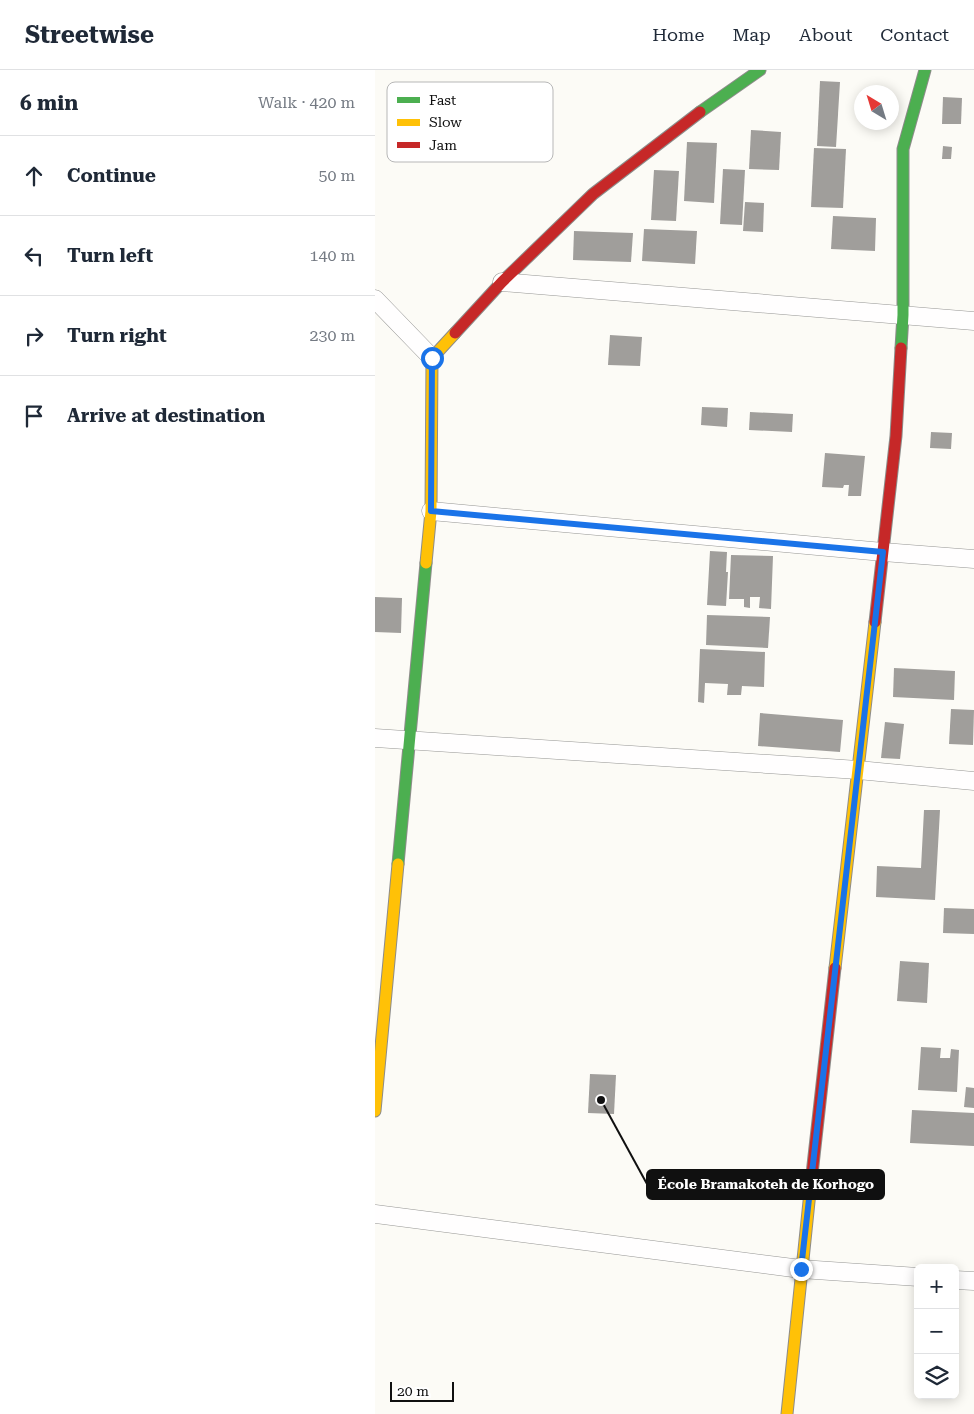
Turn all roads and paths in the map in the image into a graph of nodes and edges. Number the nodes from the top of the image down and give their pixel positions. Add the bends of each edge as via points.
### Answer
1 (761, 70) edge
2 (925, 70) edge
3 (502, 282) junction
4 (375, 299) edge
5 (903, 315) junction
6 (974, 321) edge
7 (432, 358) junction
8 (431, 511) junction
9 (883, 552) junction
10 (974, 559) edge
11 (375, 738) edge
12 (410, 741) junction
13 (858, 770) junction
14 (974, 781) edge
15 (375, 1111) edge
16 (375, 1214) edge
17 (801, 1269) junction
18 (914, 1277) edge
19 (959, 1280) edge
20 (974, 1281) edge
21 (787, 1414) edge

1 - 3 street via 593,194
2 - 5 street via 903,149
3 - 5 street
3 - 7 street
4 - 7 street
5 - 6 street
5 - 9 street via 896,436
7 - 8 street
8 - 9 street
8 - 12 street
9 - 10 street
9 - 13 street
11 - 12 street
12 - 13 street
12 - 15 street
13 - 14 street
13 - 17 street
16 - 17 street
17 - 18 street
17 - 21 street
19 - 20 street

